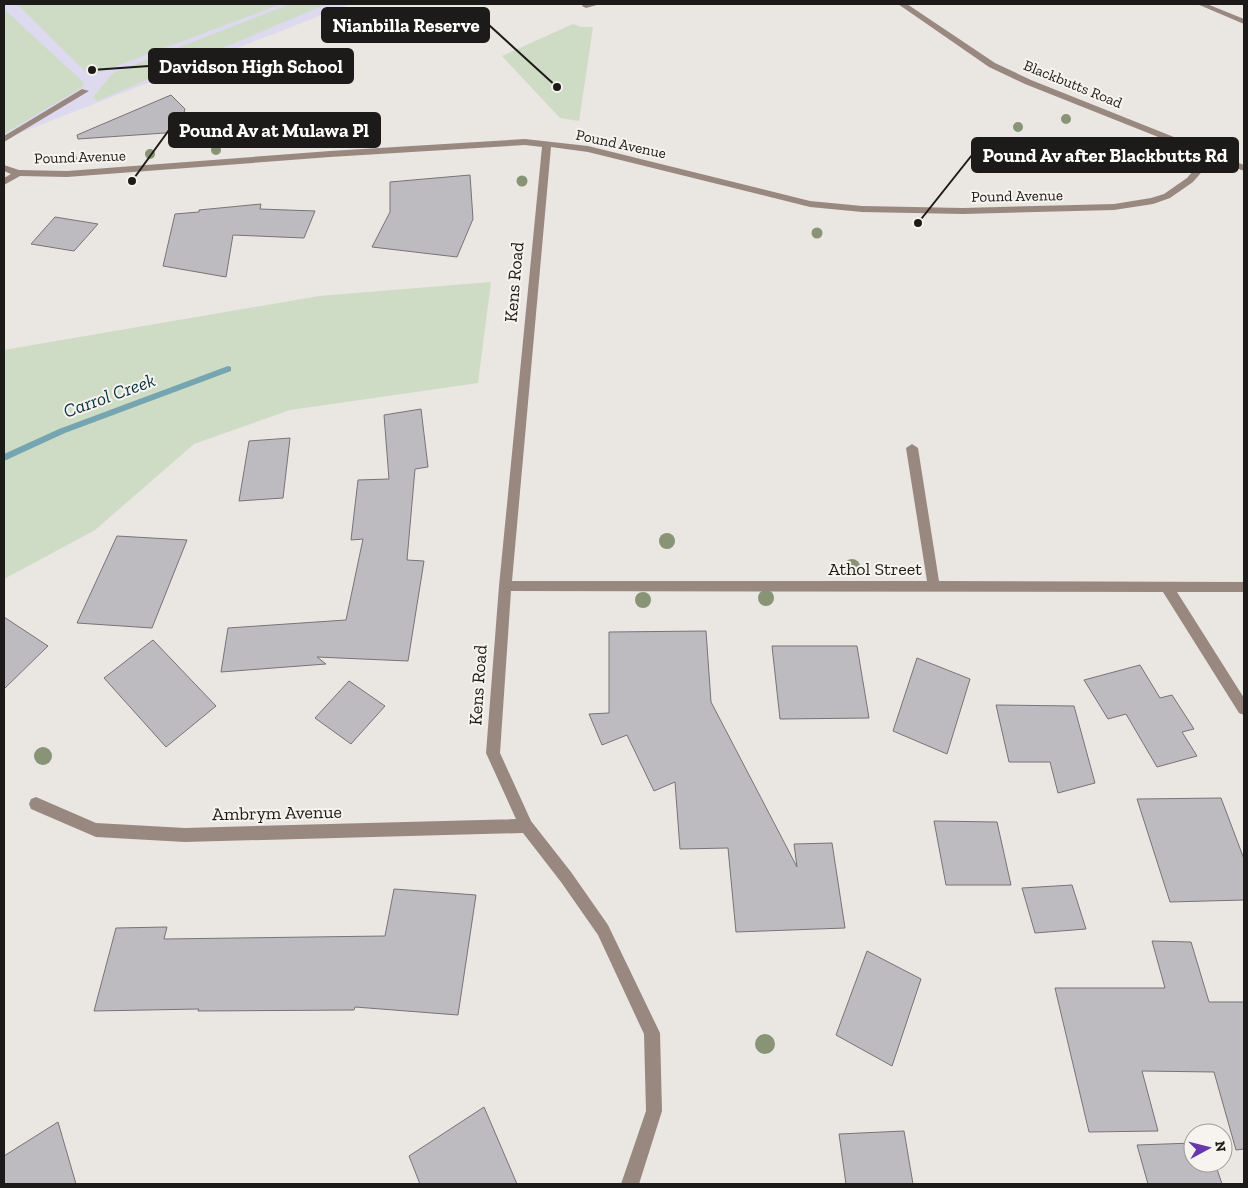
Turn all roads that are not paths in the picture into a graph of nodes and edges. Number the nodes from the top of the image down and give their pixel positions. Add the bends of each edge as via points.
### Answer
1 (596, 4) edge
2 (902, 4) edge
3 (1201, 4) edge
4 (586, 6) dead end
5 (1244, 22) edge
6 (85, 91) dead end
7 (4, 138) edge
8 (547, 144) junction
9 (1212, 155) junction
10 (4, 168) edge
11 (1244, 168) edge
12 (18, 173) junction
13 (4, 182) edge
14 (912, 448) dead end
15 (506, 586) junction
16 (934, 587) junction
17 (1244, 587) edge
18 (1167, 588) junction
19 (1244, 709) edge
20 (36, 804) dead end
21 (526, 826) junction
22 (630, 1184) edge

1 - 4 street
2 - 9 street, Blackbutts Road via 992,66
3 - 5 street
6 - 7 street
8 - 9 street, Pound Avenue via 588,149 810,204 909,211 1135,205 1167,196 1190,180
8 - 12 street, Pound Avenue via 514,142 67,174
8 - 15 street, Kens Road
9 - 11 street, Blackbutts Road
10 - 12 street, Pound Avenue
12 - 13 street
14 - 16 street
15 - 16 street, Athol Street
15 - 21 street, Kens Road via 493,753
16 - 18 street, Athol Street
17 - 18 street, Athol Street
18 - 19 street
20 - 21 street, Ambrym Avenue via 96,830 166,834
21 - 22 street, Kens Road via 604,930 652,1033 654,1111

